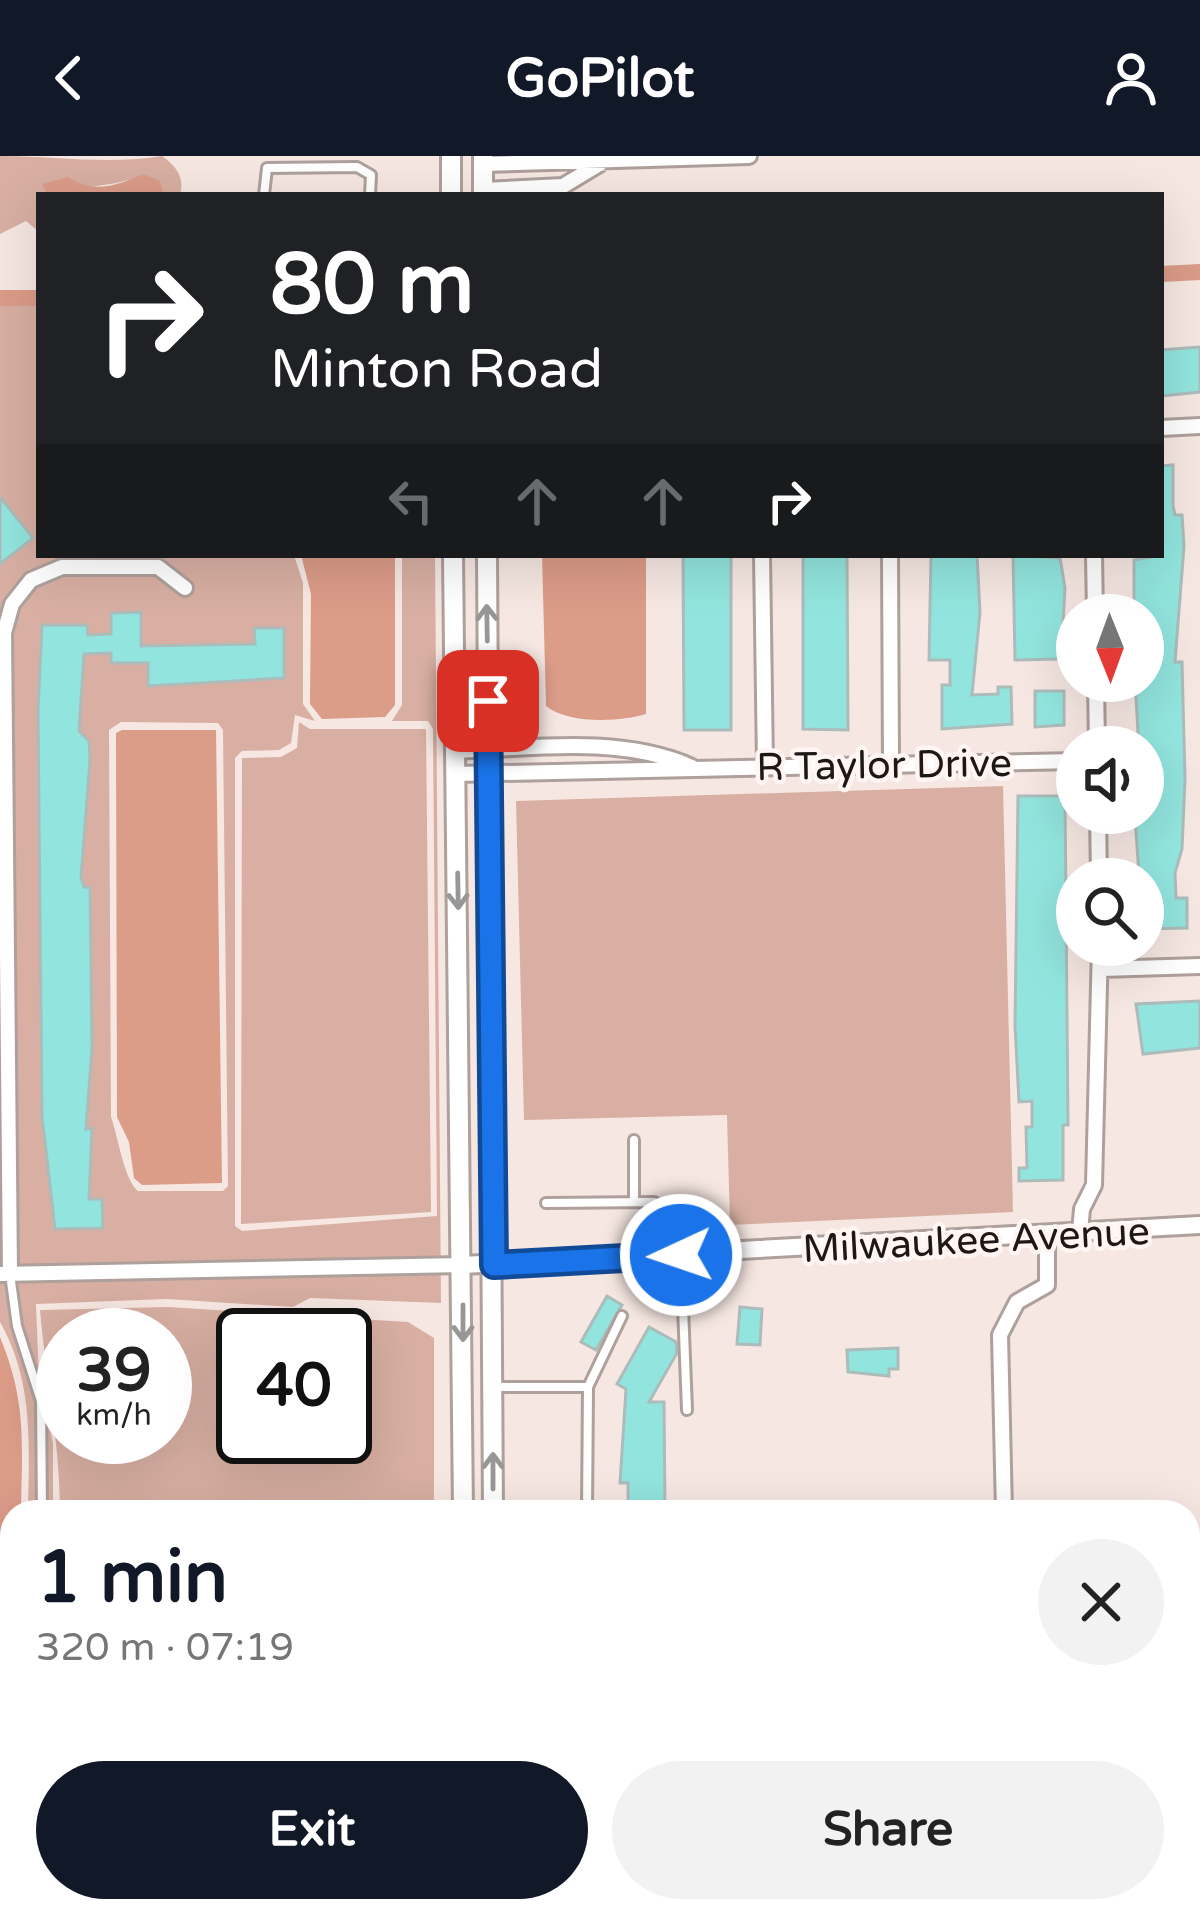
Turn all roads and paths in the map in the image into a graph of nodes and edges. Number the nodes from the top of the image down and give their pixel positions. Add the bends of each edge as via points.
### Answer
1 (451, 156) edge
2 (749, 156) edge
3 (674, 158) edge
4 (483, 160) edge
5 (601, 163) junction
6 (264, 192) edge
7 (370, 192) edge
8 (452, 192) edge
9 (483, 192) edge
10 (1200, 426) edge
11 (1164, 428) edge
12 (453, 558) edge
13 (487, 558) edge
14 (761, 558) edge
15 (890, 558) edge
16 (1094, 558) edge
17 (185, 588) dead end
18 (1095, 594) edge
19 (571, 749) junction
20 (489, 750) junction
21 (634, 750) junction
22 (456, 751) junction
23 (1056, 761) edge
24 (891, 764) junction
25 (765, 766) junction
26 (692, 767) junction
27 (633, 772) junction
28 (571, 773) junction
29 (456, 774) junction
30 (489, 775) junction
31 (1200, 966) edge
32 (1100, 969) joint
33 (634, 1139) dead end
34 (634, 1202) junction
35 (546, 1203) dead end
36 (1200, 1226) edge
37 (1080, 1232) junction
38 (1047, 1234) junction
39 (681, 1255) junction
40 (464, 1265) junction
41 (494, 1265) junction
42 (5, 1274) edge
43 (622, 1316) dead end
44 (493, 1387) junction
45 (588, 1387) junction
46 (687, 1410) dead end
47 (42, 1500) edge
48 (464, 1500) edge
49 (493, 1500) edge
50 (587, 1500) edge
51 (1004, 1500) edge

1 - 8 main road
2 - 3 street
3 - 5 street
4 - 5 street
4 - 9 main road
5 - 9 street via 563,186
6 - 7 lane via 268,168 357,167 370,175
10 - 11 street
12 - 22 main road
20 -> 13 main road
14 - 25 street
15 - 24 street
16 - 18 street
17 - 42 street via 158,567 62,567 31,580 12,604 4,633
19 - 20 street, R Taylor Drive
19 - 21 street, R Taylor Drive
19 - 28 street
20 - 22 street, R Taylor Drive
20 - 30 main road
21 - 26 street, R Taylor Drive
21 - 27 street
22 - 29 main road
23 - 24 street, R Taylor Drive
24 - 25 street, R Taylor Drive
25 - 26 street, R Taylor Drive
26 - 27 street, R Taylor Drive
27 - 28 street, R Taylor Drive
28 - 30 street, R Taylor Drive
29 - 30 street, R Taylor Drive
29 -> 40 main road
30 - 41 main road
31 - 32 street
32 - 37 street via 1094,1185
33 - 34 lane
34 - 35 lane
34 - 39 lane via 673,1214
36 - 37 street, Milwaukee Avenue
37 - 38 street, Milwaukee Avenue
38 - 39 street, Milwaukee Avenue
38 - 51 street via 1047,1285 1017,1302 1000,1335
39 - 41 street, Milwaukee Avenue
39 - 46 lane
40 - 41 street, Milwaukee Avenue
40 - 42 street
40 -> 48 main road
41 - 44 main road
42 - 47 lane via 41,1401
43 - 45 lane
44 - 45 lane
49 -> 44 main road
45 - 50 lane

